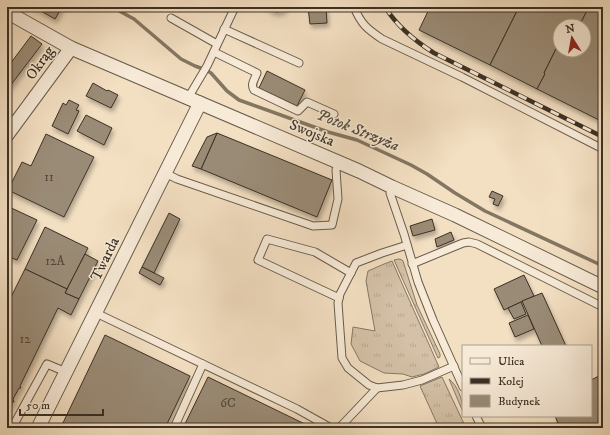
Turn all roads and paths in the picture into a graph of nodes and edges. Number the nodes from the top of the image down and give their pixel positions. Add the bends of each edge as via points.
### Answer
1 (235, 7) edge
2 (354, 7) edge
3 (7, 12) edge
4 (171, 18) dead end
5 (224, 29) junction
6 (217, 44) junction
7 (71, 48) junction
8 (214, 52) junction
9 (299, 63) dead end
10 (194, 100) junction
11 (334, 114) dead end
12 (11, 120) edge
13 (7, 135) edge
14 (603, 149) edge
15 (339, 162) junction
16 (165, 173) junction
17 (392, 187) junction
18 (407, 245) junction
19 (412, 264) junction
20 (351, 273) junction
21 (603, 286) edge
22 (339, 298) junction
23 (603, 307) edge
24 (96, 313) junction
25 (203, 364) junction
26 (454, 366) junction
27 (66, 372) junction
28 (462, 384) edge
29 (377, 388) junction
30 (476, 417) edge
31 (12, 428) edge
32 (38, 428) edge
33 (174, 428) edge
34 (333, 428) edge
35 (338, 428) edge
36 (482, 428) edge

1 - 5 lane
2 - 14 lane via 359,19 382,39
3 - 7 street, Swojska
4 - 6 lane
5 - 6 lane
5 - 9 lane
6 - 8 lane
7 - 10 street, Swojska
7 - 12 street, Okrąg
8 - 10 lane
8 - 11 lane via 257,73 252,84 254,90 298,111 308,102
10 - 15 street, Swojska
10 - 16 street, Twarda
12 - 13 street, Okrąg
15 - 16 lane via 336,170 338,199 332,225 313,226
15 - 17 street, Swojska
16 - 24 street, Twarda
17 - 18 lane via 390,193
17 - 21 street, Swojska
18 - 19 lane
18 - 20 lane via 356,263
19 - 23 lane via 469,242
19 - 26 lane via 430,314
20 - 22 lane
20 - 22 lane via 315,252 268,239 258,260
22 - 29 lane via 342,358 348,368 369,385
24 - 25 lane
24 - 27 street, Twarda
25 - 33 lane
25 - 34 lane
26 - 28 lane
26 - 29 lane via 422,380
27 - 31 lane via 46,364
27 - 32 street, Twarda
29 - 35 lane
30 - 36 lane

